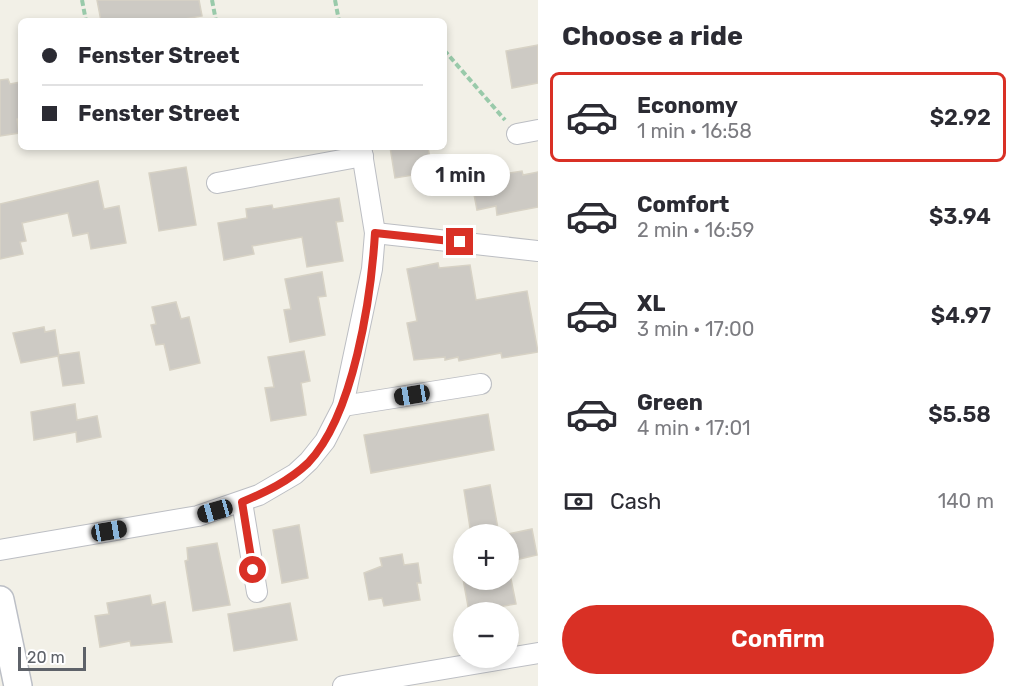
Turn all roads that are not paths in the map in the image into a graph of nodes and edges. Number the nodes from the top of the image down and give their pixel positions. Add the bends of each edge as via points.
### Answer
1 (538, 130) edge
2 (517, 134) road end
3 (362, 151) edge
4 (217, 183) dead end
5 (375, 233) junction
6 (538, 251) edge
7 (481, 384) dead end
8 (343, 406) junction
9 (242, 502) junction
10 (0, 550) edge
11 (257, 592) dead end
12 (0, 600) edge
13 (538, 653) edge
14 (366, 684) edge
15 (18, 686) edge
16 (343, 686) edge

1 - 2 street
3 - 4 street
3 - 5 street
5 - 6 street
5 - 8 street via 363,320
7 - 8 street
8 - 9 street via 325,441 309,461 277,486
9 - 10 street via 198,516
9 - 11 street
12 - 15 main road
13 - 14 street
14 - 16 street

